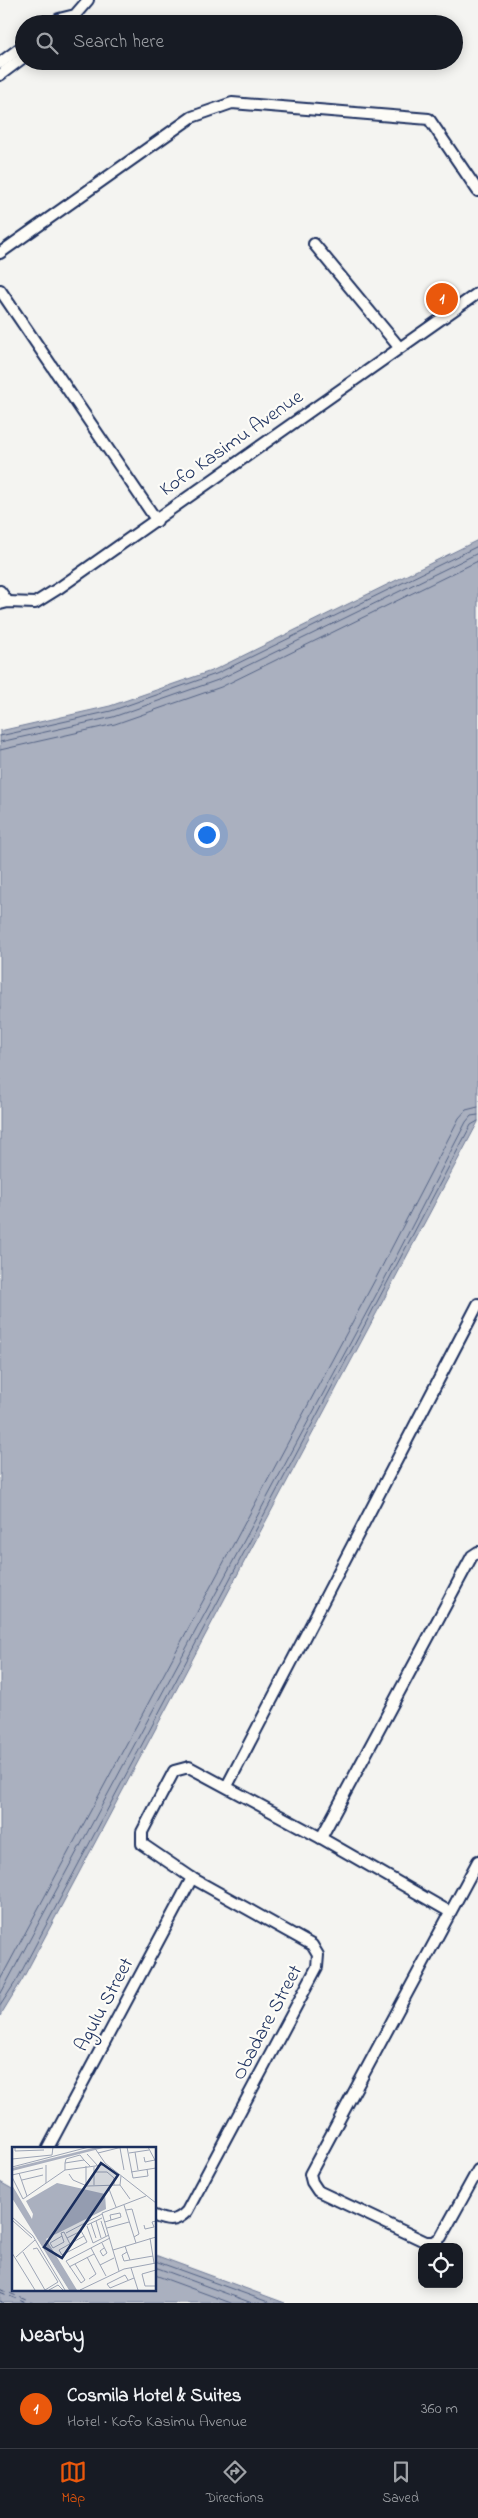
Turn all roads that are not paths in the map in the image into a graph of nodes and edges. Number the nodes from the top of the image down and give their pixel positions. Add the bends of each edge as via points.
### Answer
1 (88, 0) edge
2 (74, 15) edge
3 (15, 52) edge
4 (0, 63) edge
5 (15, 64) edge
6 (0, 75) edge
7 (478, 191) edge
8 (314, 244) dead end
9 (0, 253) edge
10 (0, 290) edge
11 (478, 293) edge
12 (398, 347) junction
13 (157, 521) junction
14 (0, 590) edge
15 (4, 603) edge
16 (478, 1304) edge
17 (478, 1552) edge
18 (228, 1786) junction
19 (321, 1838) junction
20 (478, 1861) edge
21 (192, 1878) junction
22 (450, 1912) junction
23 (49, 2147) edge
24 (478, 2170) edge
25 (158, 2217) edge

1 - 2 street
3 - 4 street
5 - 6 street
7 - 9 street via 429,119 232,103 192,118
8 - 12 street
10 - 13 street
11 - 12 street, Kofo Kasimu Avenue
12 - 13 street, Kofo Kasimu Avenue
13 - 15 street, Kofo Kasimu Avenue via 36,603
14 - 15 street
16 - 18 street
17 - 19 street via 472,1556
18 - 19 street
18 - 21 street, Obadare Street via 189,1766 174,1771 142,1832 142,1844
19 - 22 street
20 - 22 street
21 - 23 street, Agulu Street
21 - 25 street, Obadare Street via 312,1945 318,1955 318,1967 187,2211 180,2219
22 - 24 street via 310,2174 318,2191 426,2242 434,2242 441,2237

